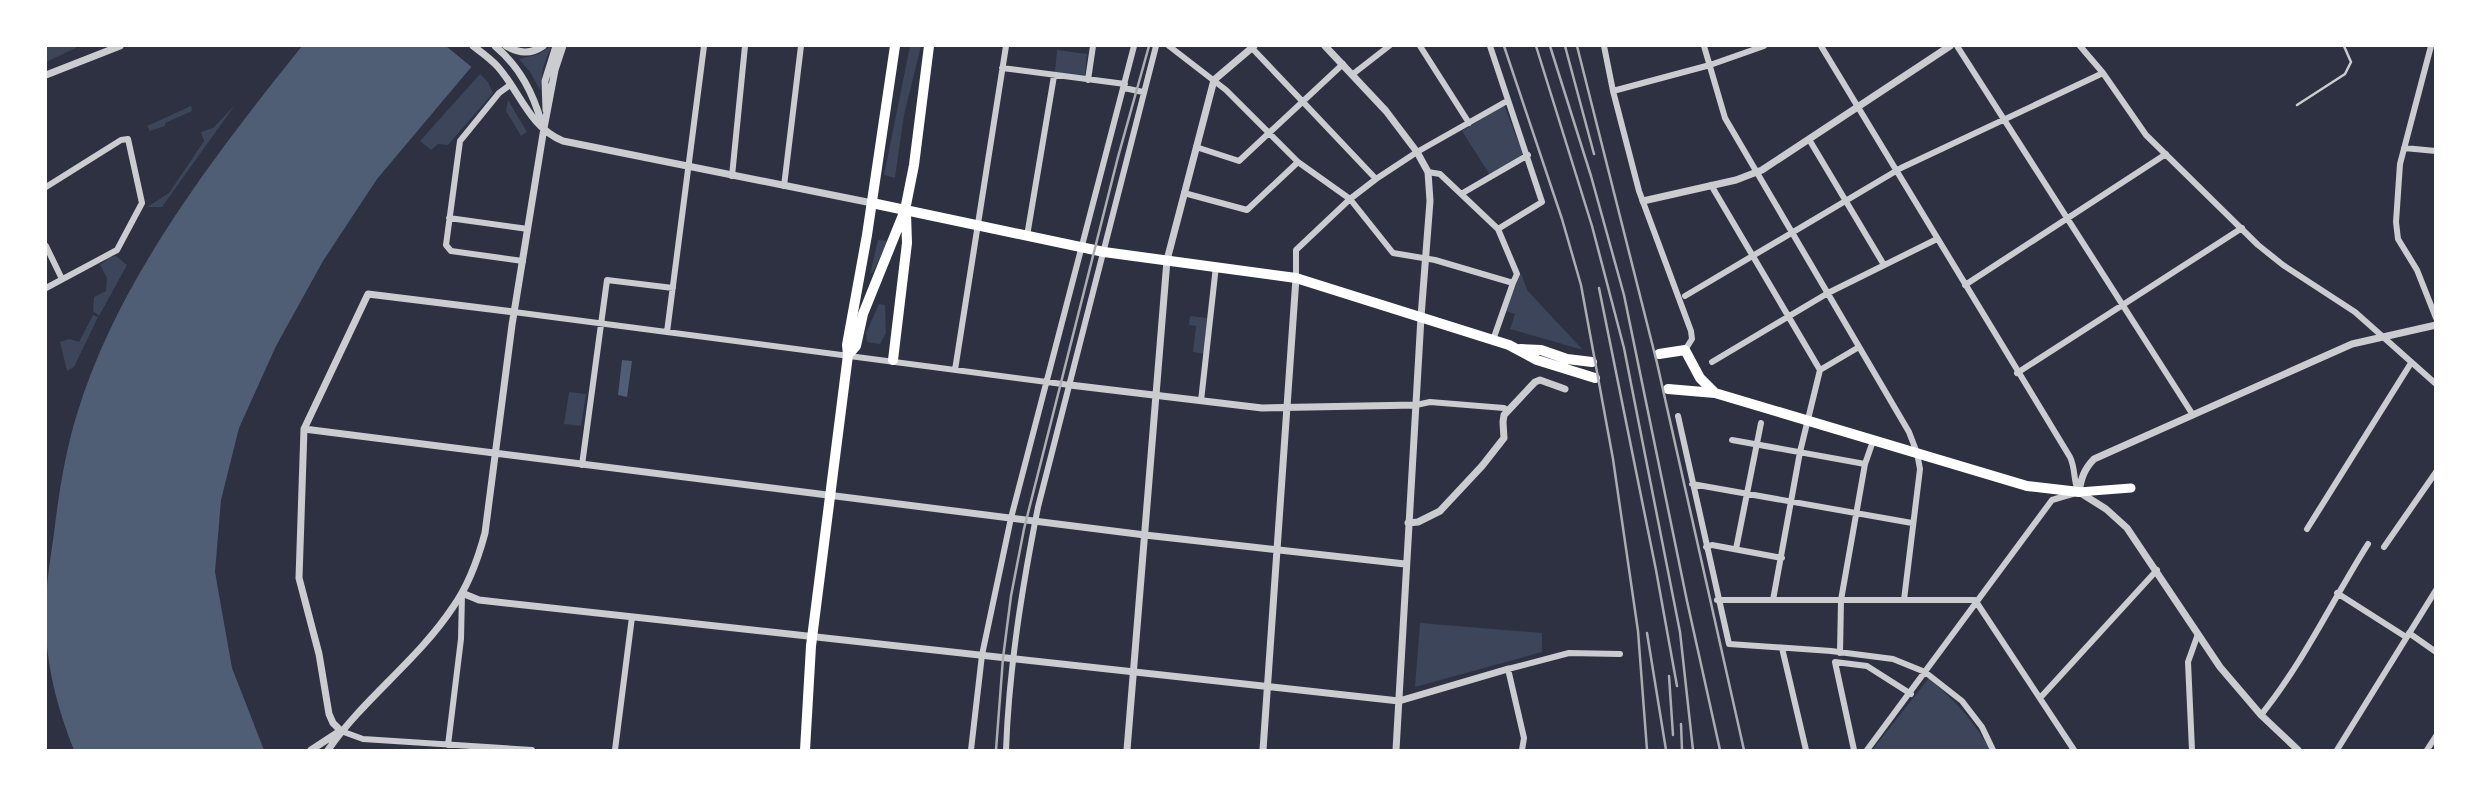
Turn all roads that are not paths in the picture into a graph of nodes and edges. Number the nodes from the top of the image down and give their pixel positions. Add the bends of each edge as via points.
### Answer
1 (120, 46) edge
2 (473, 46) edge
3 (543, 46) edge
4 (556, 46) edge
5 (564, 46) edge
6 (704, 46) edge
7 (745, 46) edge
8 (801, 46) edge
9 (895, 46) edge
10 (929, 46) edge
11 (1006, 46) edge
12 (1093, 46) edge
13 (1134, 46) edge
14 (1156, 46) edge
15 (1169, 46) edge
16 (1252, 46) edge
17 (1325, 46) edge
18 (1420, 46) edge
19 (1490, 46) edge
20 (1604, 46) edge
21 (1704, 46) edge
22 (1764, 46) edge
23 (1821, 46) edge
24 (1950, 46) edge
25 (1957, 46) edge
26 (2080, 46) edge
27 (2344, 46) edge
28 (2431, 46) edge
29 (500, 47) edge
30 (1384, 47) edge
31 (108, 48) edge
32 (1343, 64) junction
33 (1710, 65) junction
34 (1002, 68) junction
35 (2104, 73) junction
36 (1353, 74) junction
37 (46, 75) edge
38 (1054, 76) junction
39 (1088, 80) junction
40 (1214, 80) junction
41 (510, 85) junction
42 (1124, 86) junction
43 (1613, 91) junction
44 (1143, 92) junction
45 (1507, 101) junction
46 (1303, 102) junction
47 (2297, 105) dead end
48 (1860, 108) junction
49 (546, 114) junction
50 (2004, 119) junction
51 (1469, 123) junction
52 (544, 128) junction
53 (1269, 134) junction
54 (1810, 141) junction
55 (1196, 147) junction
56 (2404, 148) junction
57 (2435, 151) edge
58 (1417, 152) junction
59 (2166, 153) junction
60 (1528, 155) junction
61 (1298, 162) junction
62 (688, 167) junction
63 (1896, 170) junction
64 (1428, 172) junction
65 (1757, 173) junction
66 (732, 176) junction
67 (1376, 179) junction
68 (1712, 185) junction
69 (784, 186) junction
70 (46, 187) edge
71 (1184, 193) junction
72 (1461, 194) junction
73 (1350, 199) junction
74 (1643, 201) junction
75 (1845, 201) junction
76 (872, 203) junction
77 (905, 210) junction
78 (449, 218) junction
79 (2067, 218) junction
80 (978, 226) junction
81 (2242, 228) junction
82 (528, 229) junction
83 (1498, 229) junction
84 (1792, 232) junction
85 (1027, 236) junction
86 (1937, 239) junction
87 (46, 246) edge
88 (1082, 247) junction
89 (1104, 251) junction
90 (1752, 256) junction
91 (1427, 258) junction
92 (1167, 260) junction
93 (523, 261) junction
94 (1884, 265) junction
95 (1216, 266) junction
96 (1296, 278) junction
97 (62, 279) junction
98 (1513, 283) junction
99 (1965, 285) junction
100 (46, 288) edge
101 (673, 288) junction
102 (1828, 293) junction
103 (1685, 296) dead end
104 (2123, 305) junction
105 (514, 312) junction
106 (1788, 316) junction
107 (1421, 317) junction
108 (2435, 318) edge
109 (600, 323) junction
110 (2435, 325) edge
111 (667, 332) junction
112 (2382, 337) junction
113 (1493, 340) junction
114 (1859, 347) junction
115 (1520, 349) junction
116 (1685, 351) junction
117 (1659, 354) dead end
118 (848, 355) junction
119 (893, 360) junction
120 (1592, 362) dead end
121 (1712, 362) dead end
122 (2411, 363) junction
123 (955, 370) junction
124 (1819, 370) junction
125 (2017, 373) junction
126 (1595, 379) dead end
127 (1047, 382) junction
128 (2435, 384) edge
129 (1070, 385) junction
130 (1565, 389) dead end
131 (1668, 389) dead end
132 (1715, 393) junction
133 (1155, 396) junction
134 (1201, 401) junction
135 (1416, 405) junction
136 (1286, 407) junction
137 (1508, 411) junction
138 (2193, 415) junction
139 (1678, 416) dead end
140 (1808, 421) junction
141 (1761, 423) dead end
142 (304, 429) junction
143 (1732, 440) dead end
144 (1873, 441) junction
145 (1757, 444) junction
146 (1800, 452) junction
147 (495, 453) junction
148 (1917, 453) junction
149 (1865, 464) junction
150 (582, 465) junction
151 (2435, 472) edge
152 (1692, 484) junction
153 (2131, 488) dead end
154 (2079, 492) junction
155 (1748, 494) junction
156 (830, 495) junction
157 (1792, 502) junction
158 (1856, 514) junction
159 (1011, 519) junction
160 (1035, 522) junction
161 (1408, 523) junction
162 (1912, 523) junction
163 (2307, 529) dead end
164 (1145, 535) junction
165 (2368, 544) dead end
166 (1706, 547) junction
167 (2384, 547) dead end
168 (1736, 549) junction
169 (1276, 551) junction
170 (1782, 558) junction
171 (1405, 564) junction
172 (2157, 570) junction
173 (2435, 590) edge
174 (462, 593) junction
175 (2337, 593) junction
176 (1717, 600) junction
177 (1773, 600) junction
178 (1840, 600) junction
179 (1904, 600) junction
180 (1977, 602) junction
181 (632, 617) junction
182 (2198, 634) junction
183 (2408, 635) junction
184 (813, 638) junction
185 (1782, 648) junction
186 (2435, 652) edge
187 (1840, 653) junction
188 (1619, 654) dead end
189 (982, 655) junction
190 (1013, 658) junction
191 (1508, 669) junction
192 (1134, 672) junction
193 (1925, 672) junction
194 (1266, 685) junction
195 (1911, 694) junction
196 (2040, 698) junction
197 (1399, 701) junction
198 (2261, 715) junction
199 (341, 731) junction
200 (2435, 736) edge
201 (448, 745) junction
202 (2072, 750) edge
203 (311, 751) edge
204 (328, 751) edge
205 (532, 751) edge
206 (615, 751) edge
207 (805, 751) edge
208 (971, 751) edge
209 (1006, 751) edge
210 (1127, 751) edge
211 (1263, 751) edge
212 (1396, 751) edge
213 (1522, 751) edge
214 (1806, 751) edge
215 (1854, 751) edge
216 (1867, 751) edge
217 (1993, 751) edge
218 (2192, 751) edge
219 (2298, 751) edge
220 (2337, 751) edge
221 (2427, 751) edge

1 - 31 street
2 - 41 street
3 - 29 street via 522,53
4 - 49 street via 545,81
5 - 49 street
6 - 62 street
7 - 66 street
8 - 69 street
9 - 76 main road
10 - 77 main road
11 - 34 street
12 - 39 street
13 - 42 street
14 - 44 street
15 - 40 street
16 - 40 street
16 - 46 street
17 - 32 street
18 - 51 street
19 - 45 street
20 - 43 street
21 - 33 street
22 - 33 street
23 - 48 street
24 - 48 street
25 - 50 street
26 - 35 street
27 - 47 lane via 2351,62 2345,74
28 - 56 street
29 - 52 street via 533,96
30 - 36 street
31 - 37 street
32 - 36 street
32 - 46 street
33 - 43 street
33 - 65 street via 1725,118
34 - 38 street
34 - 80 street
35 - 50 street
35 - 59 street via 2146,135
36 - 58 street
38 - 39 street
38 - 85 street
39 - 42 street
40 - 53 street
40 - 55 street
41 - 52 street
41 - 78 street via 460,141
42 - 44 street
42 - 88 street
43 - 74 street
44 - 89 street
45 - 51 street
45 - 60 street
46 - 53 street
46 - 67 street
48 - 54 street
48 - 63 street
49 - 52 street
50 - 63 street
50 - 79 street
51 - 58 street
52 - 62 street via 563,141
52 - 82 street
53 - 55 street via 1239,161
53 - 61 street
54 - 65 street
54 - 75 street
55 - 71 street
56 - 57 street
56 - 108 street via 2397,196 2398,239 2417,270
58 - 64 street
58 - 67 street
59 - 79 street
59 - 81 street
60 - 72 street
60 - 83 street via 1542,202
61 - 71 street via 1247,210
61 - 73 street
62 - 66 street
62 - 101 street
63 - 75 street
63 - 86 street
64 - 72 street via 1440,174
64 - 91 street
65 - 68 street
65 - 84 street
66 - 69 street
67 - 73 street
68 - 74 street
68 - 90 street
69 - 76 street
70 - 97 street via 128,139 141,207 117,250
71 - 92 street
72 - 83 street
73 - 91 street via 1394,253
73 - 96 street via 1296,250
74 - 116 street via 1691,331
75 - 84 street
75 - 94 street
76 - 77 main road
76 - 118 main road
77 - 80 main road
77 - 118 main road via 863,314 856,346
77 - 119 main road via 907,243
78 - 82 street
78 - 93 street via 446,245 451,251
79 - 99 street
79 - 104 street
80 - 85 main road
80 - 123 street
81 - 104 street
81 - 112 street via 2283,265 2356,312
82 - 93 street
83 - 98 street via 1517,274
84 - 90 street
84 - 102 street
85 - 88 main road
86 - 94 street
86 - 99 street
87 - 97 street
88 - 89 main road
88 - 127 street
89 - 92 main road
89 - 129 street
90 - 103 street
90 - 106 street
91 - 98 street
91 - 107 street
92 - 95 main road
92 - 133 street
93 - 105 street
94 - 102 street
95 - 96 main road
95 - 134 street
96 - 107 main road
96 - 136 street
97 - 100 street
98 - 113 street
99 - 125 street
101 - 109 street via 607,280
101 - 111 street
102 - 106 street
102 - 114 street
104 - 125 street
104 - 138 street
105 - 109 street
105 - 142 street via 368,295
105 - 147 street
106 - 121 street
106 - 124 street
107 - 113 main road
107 - 135 street
109 - 111 street
109 - 150 street
110 - 112 street
111 - 118 street
112 - 122 street
112 - 138 street via 2352,344
113 - 115 main road
114 - 124 street
114 - 148 street
115 - 120 main road
115 - 126 main road via 1536,360
116 - 117 main road
116 - 132 main road
118 - 119 street
118 - 156 main road
119 - 123 street
122 - 128 street
122 - 163 street
123 - 127 street
124 - 140 street
125 - 154 street via 2070,457
127 - 129 street
127 - 159 street
129 - 133 street
129 - 160 street
130 - 137 street via 1538,381
131 - 132 main road
132 - 140 main road
133 - 134 street
133 - 164 street
134 - 136 street
135 - 136 street
135 - 137 street via 1430,402
135 - 161 street
136 - 169 street
137 - 161 street via 1503,418 1504,438 1474,475 1440,511
138 - 154 street via 2094,459 2086,467
139 - 152 street
140 - 144 main road
140 - 146 street
141 - 145 street
142 - 147 street
142 - 199 street via 299,578 329,714
143 - 145 street
144 - 148 main road
144 - 149 street
145 - 146 street
145 - 155 street
146 - 149 street
146 - 157 street
147 - 150 street
147 - 174 street via 485,533
148 - 154 main road via 2027,486
148 - 162 street via 1920,469
149 - 158 street
150 - 156 street
151 - 167 street
152 - 155 street
152 - 166 street
153 - 154 main road
154 - 172 street via 2127,528
154 - 180 street via 2052,500
155 - 157 street
155 - 168 street
156 - 159 street
156 - 184 main road
157 - 158 street
157 - 170 street
158 - 162 street
158 - 178 street
159 - 160 street
159 - 189 street
160 - 164 street
160 - 190 street
161 - 171 street
162 - 179 street
164 - 169 street
164 - 192 street
165 - 175 street
166 - 168 street
166 - 176 street
168 - 170 street
169 - 171 street
169 - 194 street
170 - 177 street
171 - 197 street
172 - 182 street
172 - 196 street
173 - 183 street
174 - 181 street via 480,600
174 - 199 street via 441,624
174 - 201 street
175 - 183 street
175 - 198 street
176 - 177 street
176 - 185 street via 1729,645
177 - 178 street
178 - 179 street
178 - 187 street
179 - 180 street
180 - 193 street
180 - 196 street
181 - 184 street
181 - 206 street
182 - 198 street
182 - 218 street via 2188,662
183 - 186 street
183 - 220 street
184 - 189 street
184 - 207 main road
185 - 187 street
185 - 214 street
187 - 193 street via 1892,659
188 - 191 street via 1569,653
189 - 190 street
189 - 208 street
190 - 192 street
190 - 209 street
191 - 197 street
191 - 213 street via 1524,738
192 - 194 street
192 - 210 street
193 - 195 street
193 - 217 street via 1962,701 1982,726
194 - 197 street
194 - 211 street
195 - 215 street via 1867,666 1835,662
195 - 216 street
196 - 202 street
197 - 212 street
198 - 219 street
199 - 201 street via 363,739
199 - 203 street
199 - 204 street
200 - 221 street
201 - 205 street

